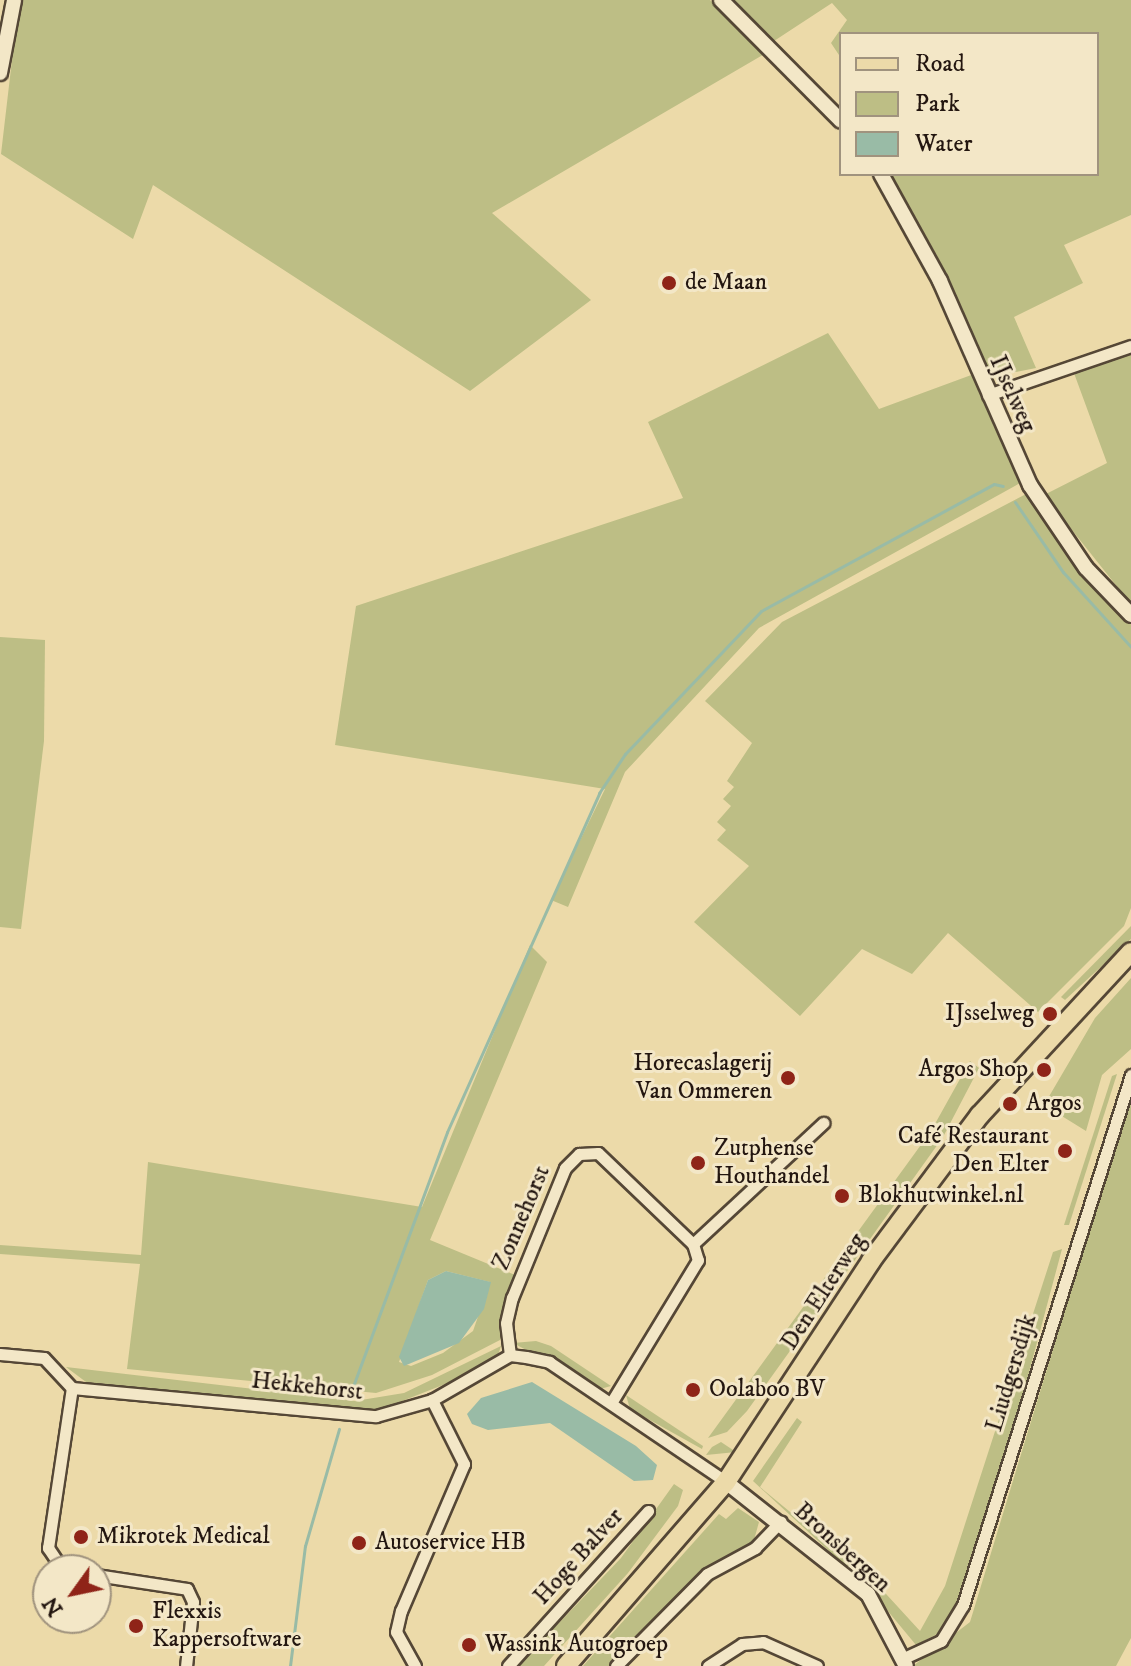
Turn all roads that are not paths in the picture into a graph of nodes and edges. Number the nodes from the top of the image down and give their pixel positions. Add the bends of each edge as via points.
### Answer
1 (14, 0) edge
2 (721, 0) edge
3 (0, 73) edge
4 (839, 119) edge
5 (882, 176) edge
6 (1131, 346) edge
7 (988, 395) junction
8 (1131, 615) edge
9 (1131, 952) edge
10 (1131, 1075) edge
11 (823, 1123) dead end
12 (693, 1244) junction
13 (0, 1354) edge
14 (510, 1355) junction
15 (72, 1388) junction
16 (432, 1400) junction
17 (611, 1403) junction
18 (726, 1482) junction
19 (648, 1511) dead end
20 (781, 1521) junction
21 (52, 1554) edge
22 (112, 1577) edge
23 (905, 1662) edge
24 (186, 1666) edge
25 (415, 1666) edge
26 (508, 1666) edge
27 (566, 1666) edge
28 (616, 1666) edge
29 (708, 1666) edge
30 (817, 1666) edge

1 - 3 street
2 - 4 street
5 - 7 street, IJselweg via 927,255
6 - 7 street
7 - 8 street, IJselweg via 1058,529
9 - 18 main road, Den Elterweg via 943,1162
10 - 23 street, Liudgersdijk via 963,1605 941,1641
11 - 12 street
12 - 14 street, Zonnehorst via 619,1166 598,1153 579,1154 565,1168 512,1298
12 - 17 street via 695,1272
13 - 15 street via 44,1358
14 - 16 street, Hekkehorst
14 - 17 street via 549,1362
15 - 16 street, Hekkehorst via 360,1416
15 - 21 street via 48,1548
16 - 25 street via 464,1464 401,1611 396,1632
17 - 18 street
18 - 20 street, Bronsbergen
18 - 27 main road, Den Elterweg
19 - 26 street, Hoge Balver
20 - 23 street, Bronsbergen via 868,1594
20 - 28 street via 755,1548 707,1574
22 - 24 street via 187,1589 193,1602
29 - 30 street via 742,1644 763,1642

